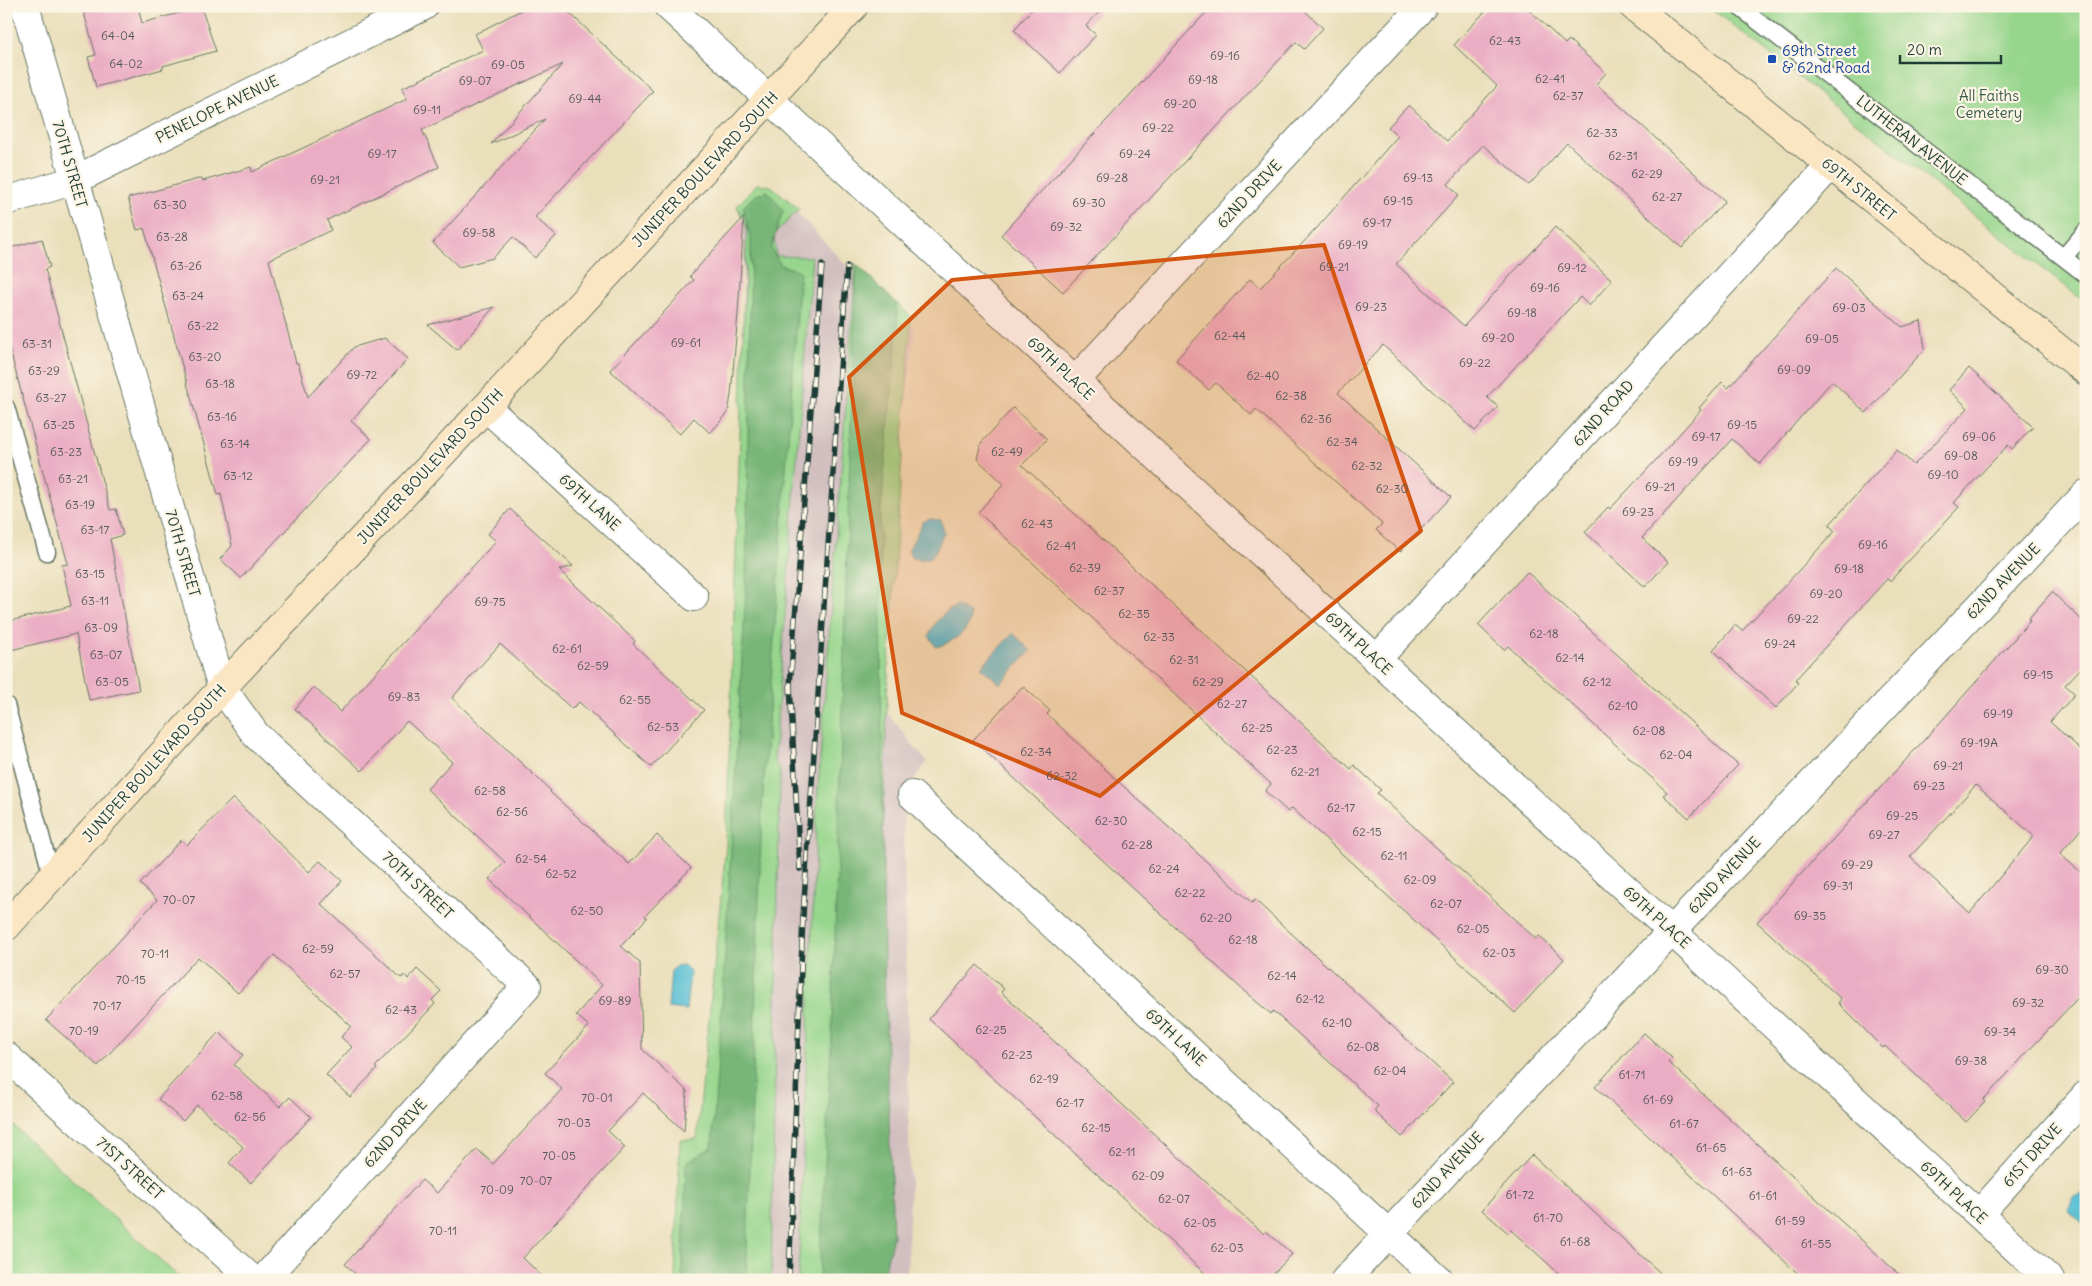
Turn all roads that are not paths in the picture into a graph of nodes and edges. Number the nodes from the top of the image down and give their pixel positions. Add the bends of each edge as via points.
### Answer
1 (25, 6) edge
2 (424, 6) edge
3 (668, 6) edge
4 (854, 6) edge
5 (1422, 6) edge
6 (1633, 6) edge
7 (1738, 6) edge
8 (770, 100) junction
9 (1830, 166) junction
10 (75, 180) junction
11 (6, 201) edge
12 (2086, 231) edge
13 (2064, 257) junction
14 (2086, 275) edge
15 (2086, 371) edge
16 (1075, 381) junction
17 (6, 407) edge
18 (486, 407) junction
19 (2086, 494) edge
20 (47, 552) dead end
21 (694, 597) dead end
22 (1376, 660) junction
23 (222, 688) junction
24 (6, 705) edge
25 (912, 795) dead end
26 (52, 877) junction
27 (6, 927) edge
28 (1672, 931) junction
29 (527, 986) joint
30 (6, 1056) edge
31 (2086, 1095) edge
32 (1978, 1214) junction
33 (1388, 1232) junction
34 (253, 1280) edge
35 (262, 1280) edge
36 (1345, 1280) edge
37 (1439, 1280) edge
38 (2050, 1280) edge

1 - 10 street, 70TH STREET
2 - 10 street, PENELOPE AVENUE
3 - 8 street, 69TH PLACE
4 - 8 street, JUNIPER BOULEVARD SOUTH
5 - 16 street, 62ND DRIVE
6 - 9 street, 69TH STREET
7 - 13 lane, LUTHERAN AVENUE
8 - 16 street, 69TH PLACE
8 - 18 street, JUNIPER BOULEVARD SOUTH
9 - 15 street, 69TH STREET
9 - 22 street, 62ND ROAD
10 - 11 street, PENELOPE AVENUE
10 - 23 street, 70TH STREET
12 - 13 lane
13 - 14 lane, LUTHERAN AVENUE
16 - 22 street, 69TH PLACE
17 - 20 lane
18 - 21 street, 69TH LANE
18 - 23 street, JUNIPER BOULEVARD SOUTH
19 - 28 street, 62ND AVENUE
22 - 28 street, 69TH PLACE
23 - 26 street, JUNIPER BOULEVARD SOUTH
23 - 29 street, 70TH STREET via 256,735
24 - 26 lane
25 - 33 street, 69TH LANE
26 - 27 street, JUNIPER BOULEVARD SOUTH
28 - 32 street, 69TH PLACE
28 - 33 street, 62ND AVENUE
29 - 35 street, 62ND DRIVE
30 - 34 street, 71ST STREET
31 - 32 street, 61ST DRIVE
32 - 38 street, 69TH PLACE
33 - 36 street, 62ND AVENUE
33 - 37 street, 69TH LANE

